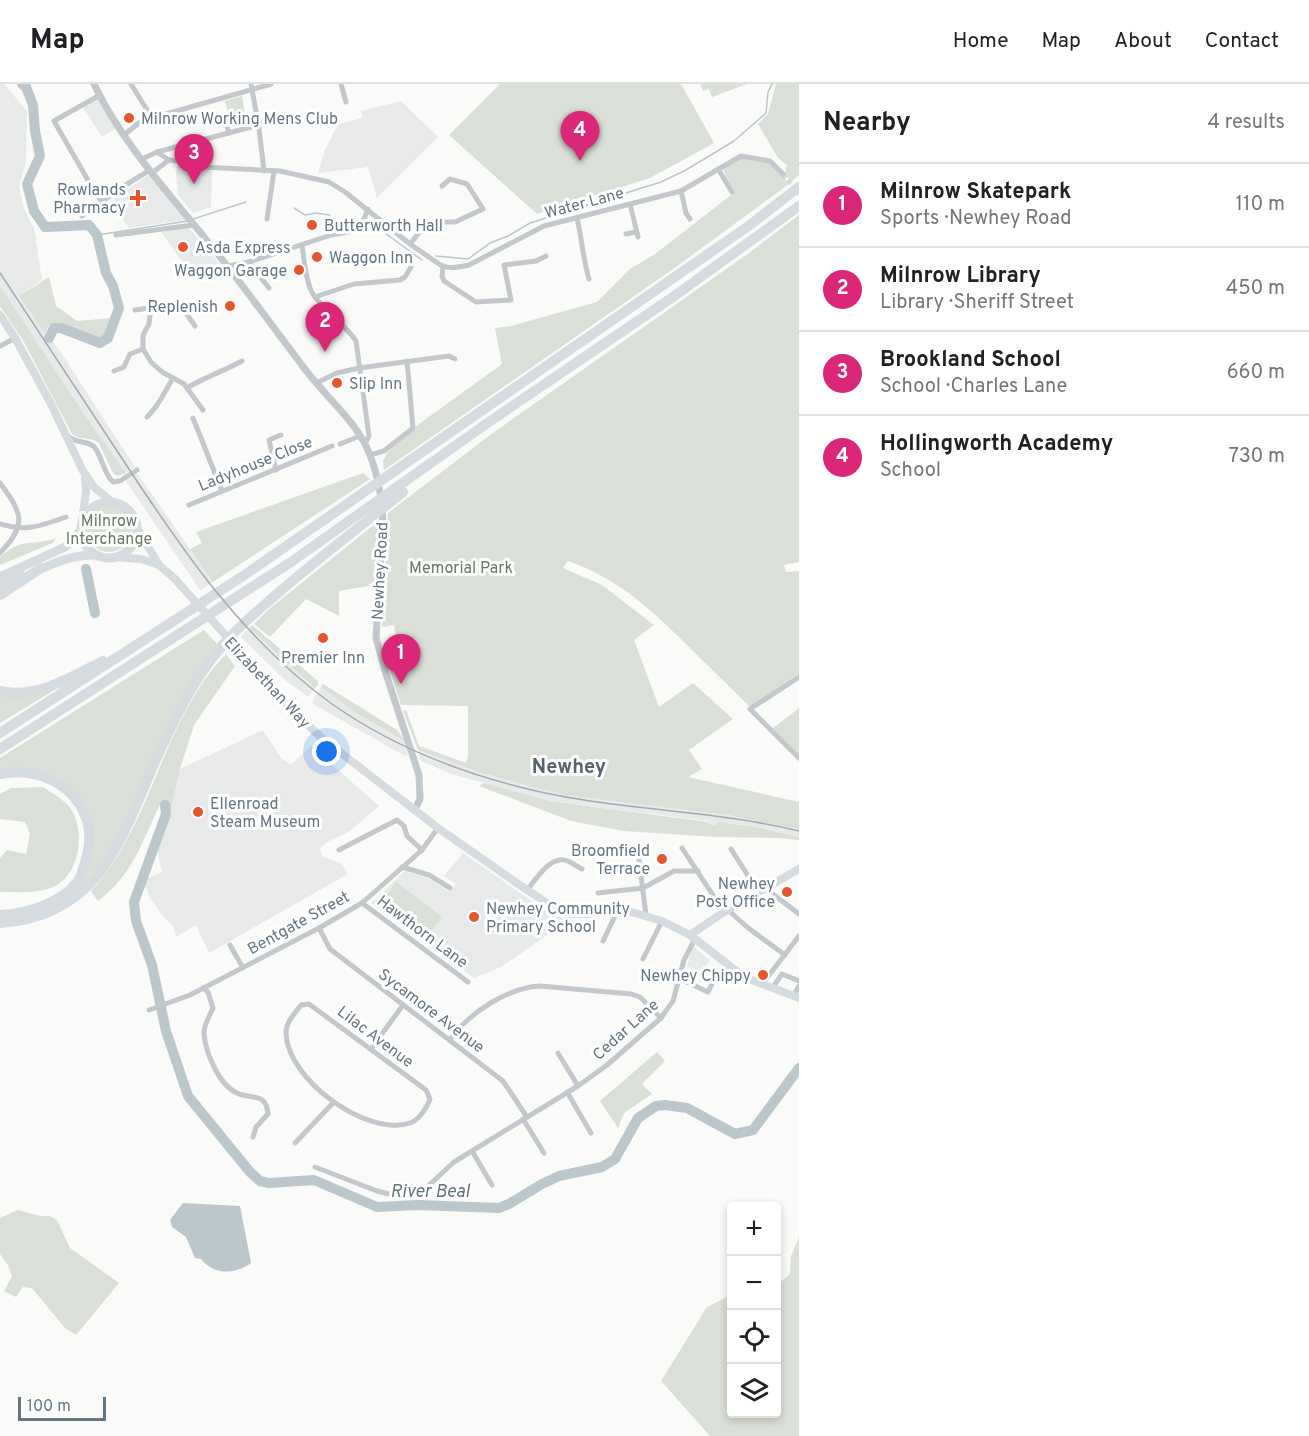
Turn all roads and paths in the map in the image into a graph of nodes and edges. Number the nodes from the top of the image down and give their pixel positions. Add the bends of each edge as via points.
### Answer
1 (94, 84) edge
2 (131, 84) edge
3 (271, 84) edge
4 (341, 84) edge
5 (252, 86) edge
6 (100, 95) junction
7 (346, 102) dead end
8 (224, 116) dead end
9 (285, 117) dead end
10 (152, 118) junction
11 (256, 124) junction
12 (229, 133) junction
13 (124, 135) junction
14 (157, 152) junction
15 (142, 159) junction
16 (169, 160) junction
17 (718, 169) junction
18 (151, 171) junction
19 (264, 171) junction
20 (274, 171) junction
21 (783, 174) tunnel mouth
22 (442, 186) dead end
23 (799, 187) edge
24 (681, 191) junction
25 (732, 192) dead end
26 (102, 202) junction
27 (630, 204) junction
28 (799, 206) edge
29 (368, 209) junction
30 (82, 216) dead end
31 (578, 218) junction
32 (267, 219) dead end
33 (690, 219) dead end
34 (192, 222) junction
35 (627, 234) dead end
36 (116, 235) dead end
37 (410, 244) junction
38 (302, 246) junction
39 (546, 256) dead end
40 (249, 262) junction
41 (228, 266) junction
42 (411, 267) dead end
43 (443, 267) junction
44 (589, 279) dead end
45 (269, 288) dead end
46 (315, 297) junction
47 (151, 308) junction
48 (135, 310) dead end
49 (0, 315) edge
50 (195, 326) dead end
51 (15, 338) junction
52 (0, 346) edge
53 (143, 349) junction
54 (455, 359) dead end
55 (242, 361) dead end
56 (407, 362) junction
57 (359, 368) junction
58 (114, 371) dead end
59 (173, 378) junction
60 (316, 383) junction
61 (187, 388) junction
62 (203, 410) dead end
63 (147, 417) dead end
64 (193, 418) dead end
65 (66, 434) junction
66 (281, 435) dead end
67 (360, 436) junction
68 (86, 443) junction
69 (340, 444) dead end
70 (365, 444) junction
71 (332, 446) dead end
72 (370, 455) junction
73 (76, 456) junction
74 (137, 470) dead end
75 (276, 470) junction
76 (83, 471) junction
77 (0, 483) edge
78 (222, 491) junction
79 (112, 502) junction
80 (189, 505) dead end
81 (367, 515) junction
82 (66, 517) dead end
83 (0, 524) edge
84 (82, 525) junction
85 (137, 528) junction
86 (18, 529) junction
87 (0, 553) edge
88 (100, 556) junction
89 (115, 557) junction
90 (159, 565) junction
91 (41, 568) junction
92 (0, 577) edge
93 (0, 586) edge
94 (0, 595) edge
95 (154, 636) junction
96 (799, 677) edge
97 (0, 691) edge
98 (0, 733) edge
99 (0, 749) edge
100 (799, 758) edge
101 (0, 774) edge
102 (416, 809) junction
103 (438, 828) junction
104 (682, 848) dead end
105 (731, 849) dead end
106 (339, 850) dead end
107 (422, 850) junction
108 (639, 860) dead end
109 (402, 867) junction
110 (582, 868) dead end
111 (799, 869) edge
112 (698, 871) junction
113 (450, 888) dead end
114 (643, 888) junction
115 (527, 890) junction
116 (762, 891) junction
117 (598, 893) dead end
118 (362, 903) junction
119 (615, 911) junction
120 (726, 911) junction
121 (799, 914) edge
122 (0, 915) edge
123 (646, 915) junction
124 (662, 921) junction
125 (0, 923) edge
126 (319, 928) junction
127 (799, 936) edge
128 (692, 937) junction
129 (603, 941) dead end
130 (230, 945) dead end
131 (785, 955) junction
132 (643, 959) dead end
133 (243, 968) junction
134 (680, 979) junction
135 (468, 982) dead end
136 (763, 983) junction
137 (712, 984) dead end
138 (799, 984) edge
139 (773, 987) junction
140 (203, 988) junction
141 (797, 997) edge
142 (403, 1005) junction
143 (149, 1010) dead end
144 (661, 1018) junction
145 (450, 1039) junction
146 (371, 1049) junction
147 (558, 1053) dead end
148 (578, 1086) junction
149 (567, 1092) junction
150 (333, 1103) junction
151 (525, 1118) junction
152 (591, 1133) dead end
153 (253, 1137) dead end
154 (296, 1143) dead end
155 (472, 1151) junction
156 (544, 1153) dead end
157 (315, 1167) dead end
158 (492, 1185) dead end

1 - 6 street, Newhey Road
2 - 10 street
3 - 5 street
4 - 7 street
5 - 10 street
5 - 11 street
6 - 13 street, Newhey Road
6 - 26 street via 54,121
8 - 12 street
9 - 11 street
10 - 13 street
11 - 12 street
11 - 19 street
12 - 14 street
13 - 15 street, Newhey Road
14 - 15 street
14 - 16 street
15 - 18 street, Newhey Road
16 - 18 street
16 - 19 street
17 - 21 street, Water Lane via 746,155 770,161
17 - 24 street, Water Lane
17 - 25 street
18 - 26 street
18 - 34 street, Newhey Road
19 - 20 street
20 - 29 street via 329,182
20 - 32 street
22 - 37 street via 450,176 467,184 486,208 454,222 436,222 423,228
23 - 95 highway via 390,476
24 - 27 street, Water Lane
24 - 33 street
26 - 30 street
27 - 31 street, Water Lane
27 - 35 street via 637,235
28 - 81 highway via 486,424
29 - 37 street
29 - 38 street via 362,224 353,231
31 - 43 street, Water Lane via 544,226 469,265
31 - 44 street
34 - 36 street
34 - 41 street, Newhey Road
37 - 43 street
38 - 40 street
38 - 46 street
39 - 43 street via 504,265 511,300 476,302 444,281
40 - 41 street
40 - 45 street
41 - 60 street, Newhey Road
42 - 46 street via 400,280 354,284
46 - 57 street via 356,341
47 - 48 street
47 - 50 street via 177,304
47 - 53 street
49 - 51 main road
51 - 52 street
51 - 65 main road
53 - 58 street via 130,354 124,367
53 - 59 street via 162,372
54 - 56 street via 449,356
55 - 61 street
56 - 57 street
56 - 72 street via 413,428 384,450
57 - 60 street
57 - 70 street via 369,436
59 - 61 street
59 - 63 street
60 - 67 street, Newhey Road
61 - 62 street
64 - 78 street
65 - 68 street via 75,442
65 - 73 main road
66 - 75 street via 269,440
67 - 69 street
67 - 70 street, Newhey Road
68 - 73 street
68 - 74 street via 95,447 114,482
70 - 72 street, Newhey Road
71 - 75 street, Ladyhouse Close
72 - 102 street, Newhey Road via 383,524 376,638 421,788
73 - 76 main road
75 - 78 street, Ladyhouse Close
76 - 79 main road
76 - 84 main road via 86,491
77 - 86 street via 18,512
78 - 80 street, Ladyhouse Close
79 - 84 highway via 90,509
79 - 85 highway via 132,513
81 - 99 highway
81 - 125 highway via 235,632 205,668 179,710 133,817 107,865 78,895 57,908
82 - 86 street via 36,528
83 - 86 street
84 - 88 highway via 86,544
84 - 92 highway via 64,547
85 - 89 highway via 128,549
85 - 90 main road, Elizabethan Way
86 - 87 street
88 - 89 highway
88 - 91 highway via 69,557
89 - 90 main road
90 - 102 main road, Elizabethan Way via 296,714
91 - 93 highway
91 - 94 highway
95 - 97 highway via 42,690 27,694
95 - 98 highway
96 - 100 street via 750,709
101 - 122 highway via 34,773 63,786 84,814 90,843 78,880 67,891 46,905
102 - 103 main road
103 - 107 street, Bentgate Street
103 - 115 main road
104 - 112 street
105 - 116 street
106 - 107 street via 397,820
107 - 109 street, Bentgate Street
108 - 114 street
109 - 113 street via 429,875
109 - 118 street, Bentgate Street
110 - 115 street via 556,860
111 - 116 main road
112 - 114 street via 674,871
112 - 120 street
114 - 117 street
114 - 123 street
115 - 119 main road via 572,914
116 - 120 main road
116 - 121 street
118 - 126 street, Bentgate Street
118 - 135 street, Hawthorn Lane
119 - 123 main road
119 - 129 street
120 - 128 main road
120 - 131 street
123 - 124 main road
124 - 128 main road
124 - 132 street
126 - 133 street, Bentgate Street
126 - 142 street, Sycamore Avenue via 330,949
127 - 131 street
128 - 134 street, Cedar Lane
128 - 136 main road via 744,977
130 - 133 street
131 - 136 street
133 - 140 street, Bentgate Street
134 - 137 street via 708,992
134 - 144 street, Cedar Lane via 673,1001
136 - 139 main road
138 - 139 street via 782,974
138 - 141 street
139 - 141 main road
140 - 143 street, Bentgate Street
140 - 153 street via 213,1008 203,1033 218,1076 236,1093 253,1095 267,1108 268,1114 255,1127
142 - 145 street, Sycamore Avenue
142 - 146 street
144 - 145 street via 640,997 631,994 528,986 508,993 467,1020
144 - 148 street, Cedar Lane
145 - 151 street, Sycamore Avenue via 503,1081
146 - 150 street, Lilac Avenue via 426,1090 430,1099 427,1108 412,1123 396,1125 377,1122
146 - 150 street, Lilac Avenue via 309,1004 301,1005 289,1021 288,1043 299,1067
147 - 148 street
148 - 149 street, Cedar Lane
149 - 151 street, Cedar Lane
149 - 152 street
150 - 154 street
151 - 155 street, Cedar Lane
151 - 156 street, Sycamore Avenue
155 - 157 street, Cedar Lane via 426,1188 393,1195
155 - 158 street

